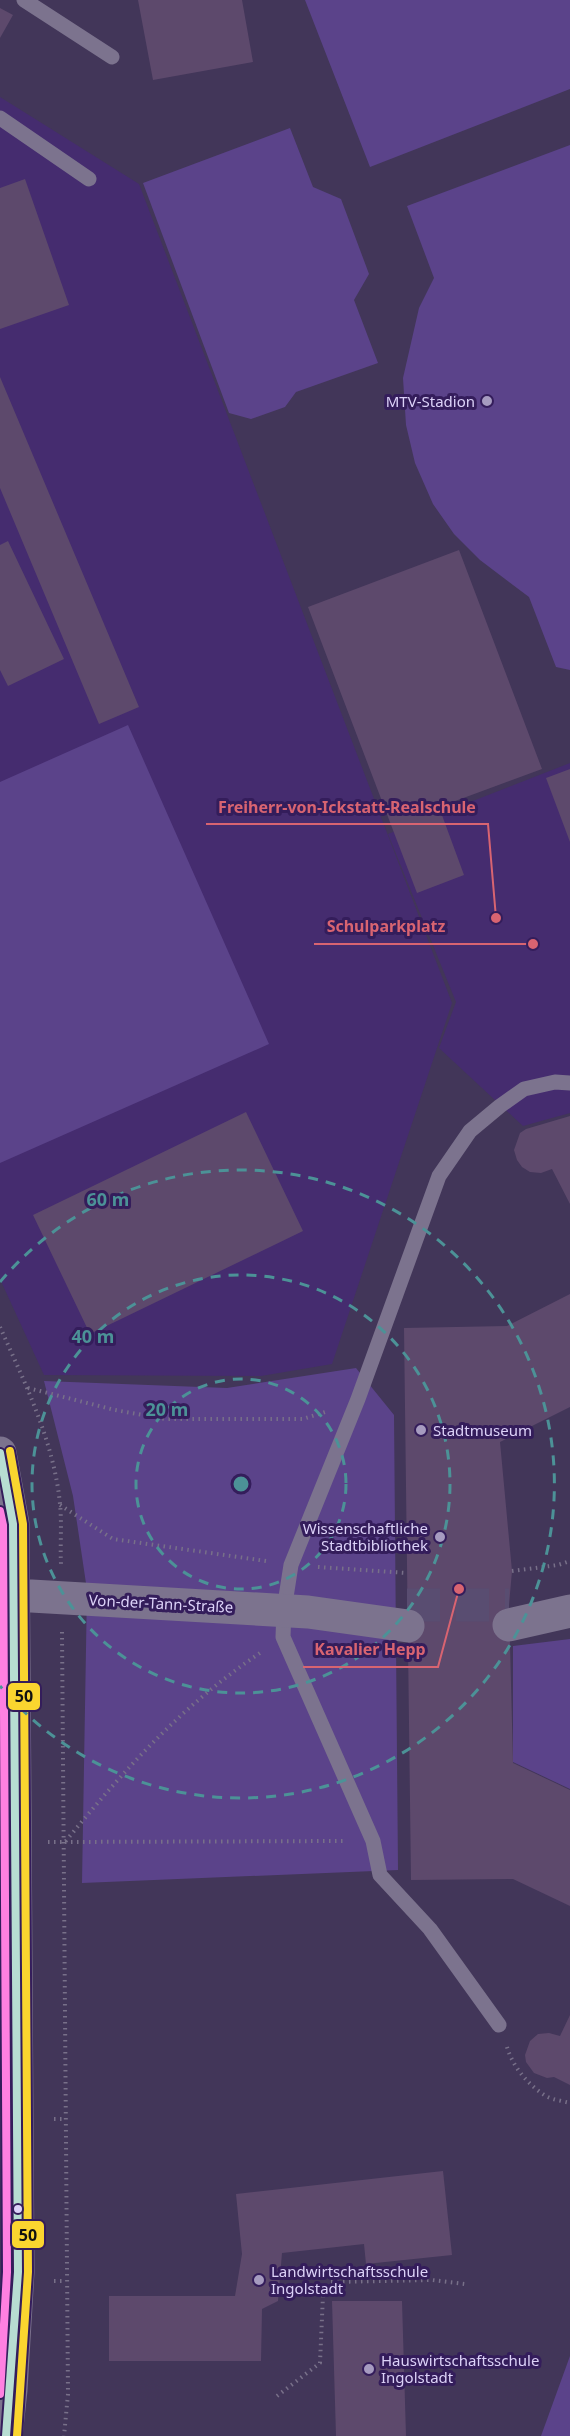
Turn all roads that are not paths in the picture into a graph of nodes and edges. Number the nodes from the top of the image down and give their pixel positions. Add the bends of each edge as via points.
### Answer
1 (24, 0) edge
2 (112, 57) dead end
3 (0, 118) edge
4 (89, 179) dead end
5 (570, 1083) edge
6 (0, 1453) edge
7 (14, 1595) junction
8 (570, 1603) edge
9 (570, 1611) edge
10 (407, 1616) tunnel mouth
11 (292, 1620) junction
12 (499, 2025) road end
13 (6, 2436) edge

1 - 2 lane
3 - 4 lane
5 - 11 lane via 524,1089 470,1131 439,1176 358,1399 291,1565
6 - 7 street via 13,1524
7 - 11 street, Von-der-Tann-Straße
7 - 13 street via 18,2272
8 - 9 street via 509,1615
10 - 11 street, Von-der-Tann-Straße
11 - 12 lane via 373,1841 380,1875 430,1929

